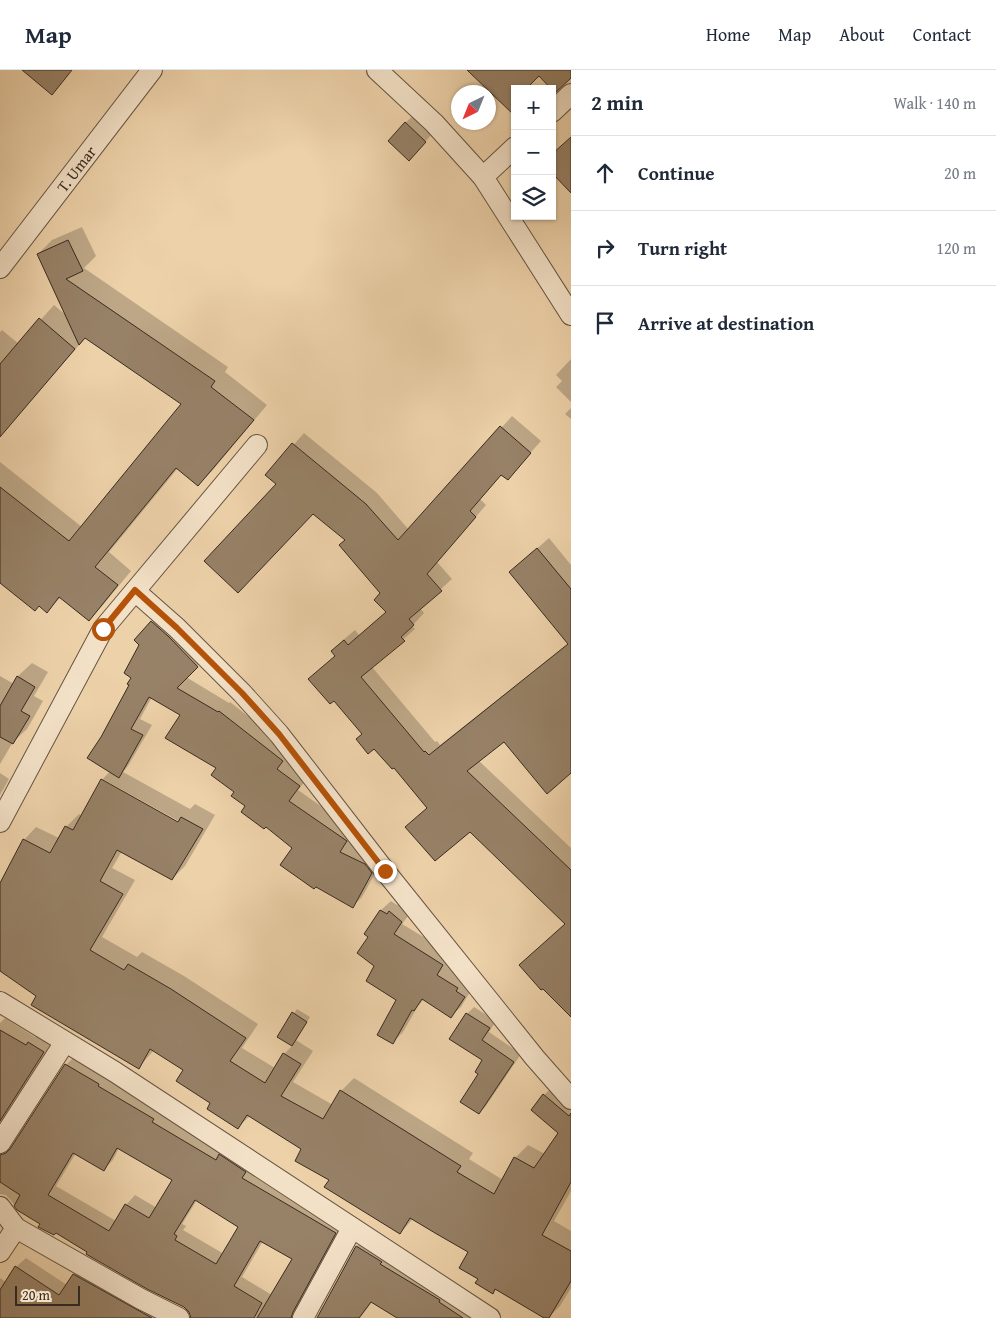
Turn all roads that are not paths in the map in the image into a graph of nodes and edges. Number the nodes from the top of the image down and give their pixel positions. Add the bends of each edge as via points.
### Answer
1 (152, 70) edge
2 (377, 70) edge
3 (571, 94) edge
4 (556, 108) edge
5 (511, 151) edge
6 (483, 177) junction
7 (0, 268) edge
8 (571, 315) edge
9 (256, 445) dead end
10 (135, 590) junction
11 (0, 822) edge
12 (0, 1002) edge
13 (65, 1042) junction
14 (571, 1098) edge
15 (0, 1144) edge
16 (0, 1207) edge
17 (16, 1228) junction
18 (352, 1228) junction
19 (0, 1252) edge
20 (180, 1318) edge
21 (303, 1318) edge
22 (490, 1318) edge

1 - 7 street, T. Umar
2 - 6 street via 434,123
3 - 4 street
5 - 6 street
6 - 8 street
9 - 10 street
10 - 11 street via 103,629
10 - 14 street via 177,628 279,734 535,1058
12 - 13 street
13 - 15 street
13 - 18 street
16 - 17 street
17 - 19 street
17 - 20 street
18 - 21 street
18 - 22 street

